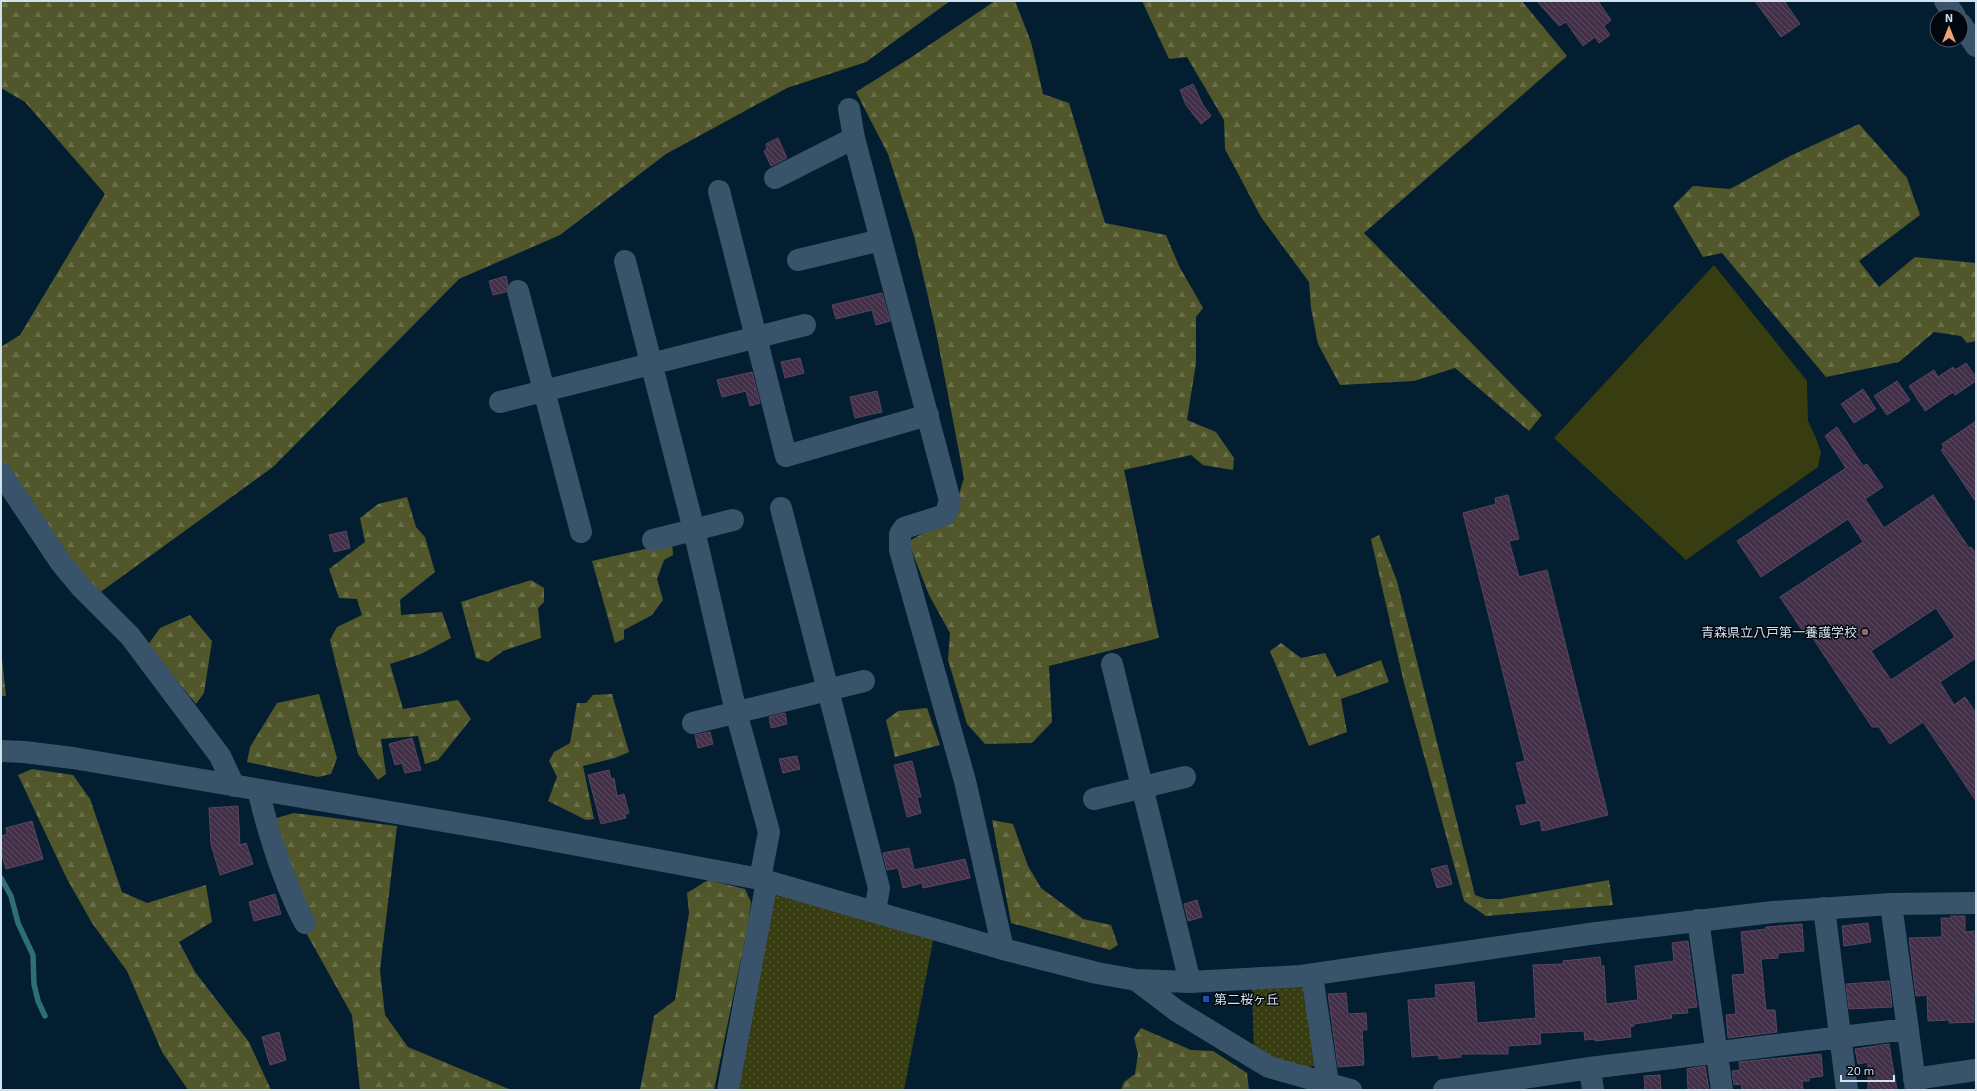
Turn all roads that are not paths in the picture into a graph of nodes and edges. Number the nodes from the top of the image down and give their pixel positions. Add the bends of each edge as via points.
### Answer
1 (1969, 36) edge
2 (1976, 46) edge
3 (849, 109) dead end
4 (854, 138) junction
5 (775, 178) dead end
6 (719, 191) dead end
7 (881, 240) junction
8 (798, 260) dead end
9 (625, 261) dead end
10 (518, 291) dead end
11 (805, 325) dead end
12 (755, 338) junction
13 (652, 365) junction
14 (544, 392) junction
15 (500, 402) dead end
16 (928, 415) junction
17 (1, 473) edge
18 (781, 508) dead end
19 (733, 520) dead end
20 (694, 530) junction
21 (581, 532) dead end
22 (653, 540) dead end
23 (1112, 664) dead end
24 (864, 681) dead end
25 (828, 690) junction
26 (736, 712) junction
27 (693, 723) dead end
28 (1, 751) edge
29 (1185, 777) dead end
30 (234, 786) junction
31 (1143, 788) junction
32 (258, 790) junction
33 (1094, 799) dead end
34 (763, 880) junction
35 (1976, 903) edge
36 (1891, 904) junction
37 (1824, 908) junction
38 (875, 911) junction
39 (1698, 920) junction
40 (305, 922) dead end
41 (1003, 949) junction
42 (1312, 975) junction
43 (1136, 980) junction
44 (1190, 982) junction
45 (1907, 1028) junction
46 (1840, 1037) junction
47 (1717, 1052) junction
48 (1590, 1068) junction
49 (1976, 1070) edge
50 (1328, 1083) junction
51 (1915, 1084) edge
52 (728, 1090) edge
53 (1351, 1090) edge
54 (1444, 1090) edge
55 (1593, 1090) edge
56 (1722, 1090) edge
57 (1847, 1090) edge

1 - 2 street
3 - 4 street
4 - 5 street
4 - 7 street
6 - 12 street
7 - 8 street
7 - 16 street
9 - 13 street
10 - 14 street
11 - 12 street
12 - 13 street
12 - 16 street via 786,456
13 - 14 street
13 - 20 street
14 - 15 street
14 - 21 street
16 - 41 street via 950,501 945,515 904,528 900,534 900,550 965,781
17 - 30 street via 61,563 130,636 216,750
18 - 25 street
19 - 20 street
20 - 22 street
20 - 26 street
23 - 31 street
24 - 25 street
25 - 26 street
25 - 38 street via 879,888
26 - 27 street
26 - 34 street via 769,832
28 - 30 street via 73,758
29 - 31 street
30 - 32 street
31 - 33 street
31 - 44 street
32 - 34 street via 502,831
32 - 40 street via 291,897
34 - 38 street
34 - 52 street
35 - 36 street
36 - 37 street
36 - 45 street
37 - 39 street
37 - 46 street
38 - 41 street
39 - 42 street
39 - 47 street
41 - 43 street
42 - 44 street
42 - 50 street
43 - 44 street
43 - 50 street via 1177,1011 1269,1067
45 - 46 street
45 - 51 street
46 - 47 street
46 - 57 street
47 - 48 street
47 - 56 street
48 - 54 street
48 - 55 street
49 - 51 street
50 - 53 street

